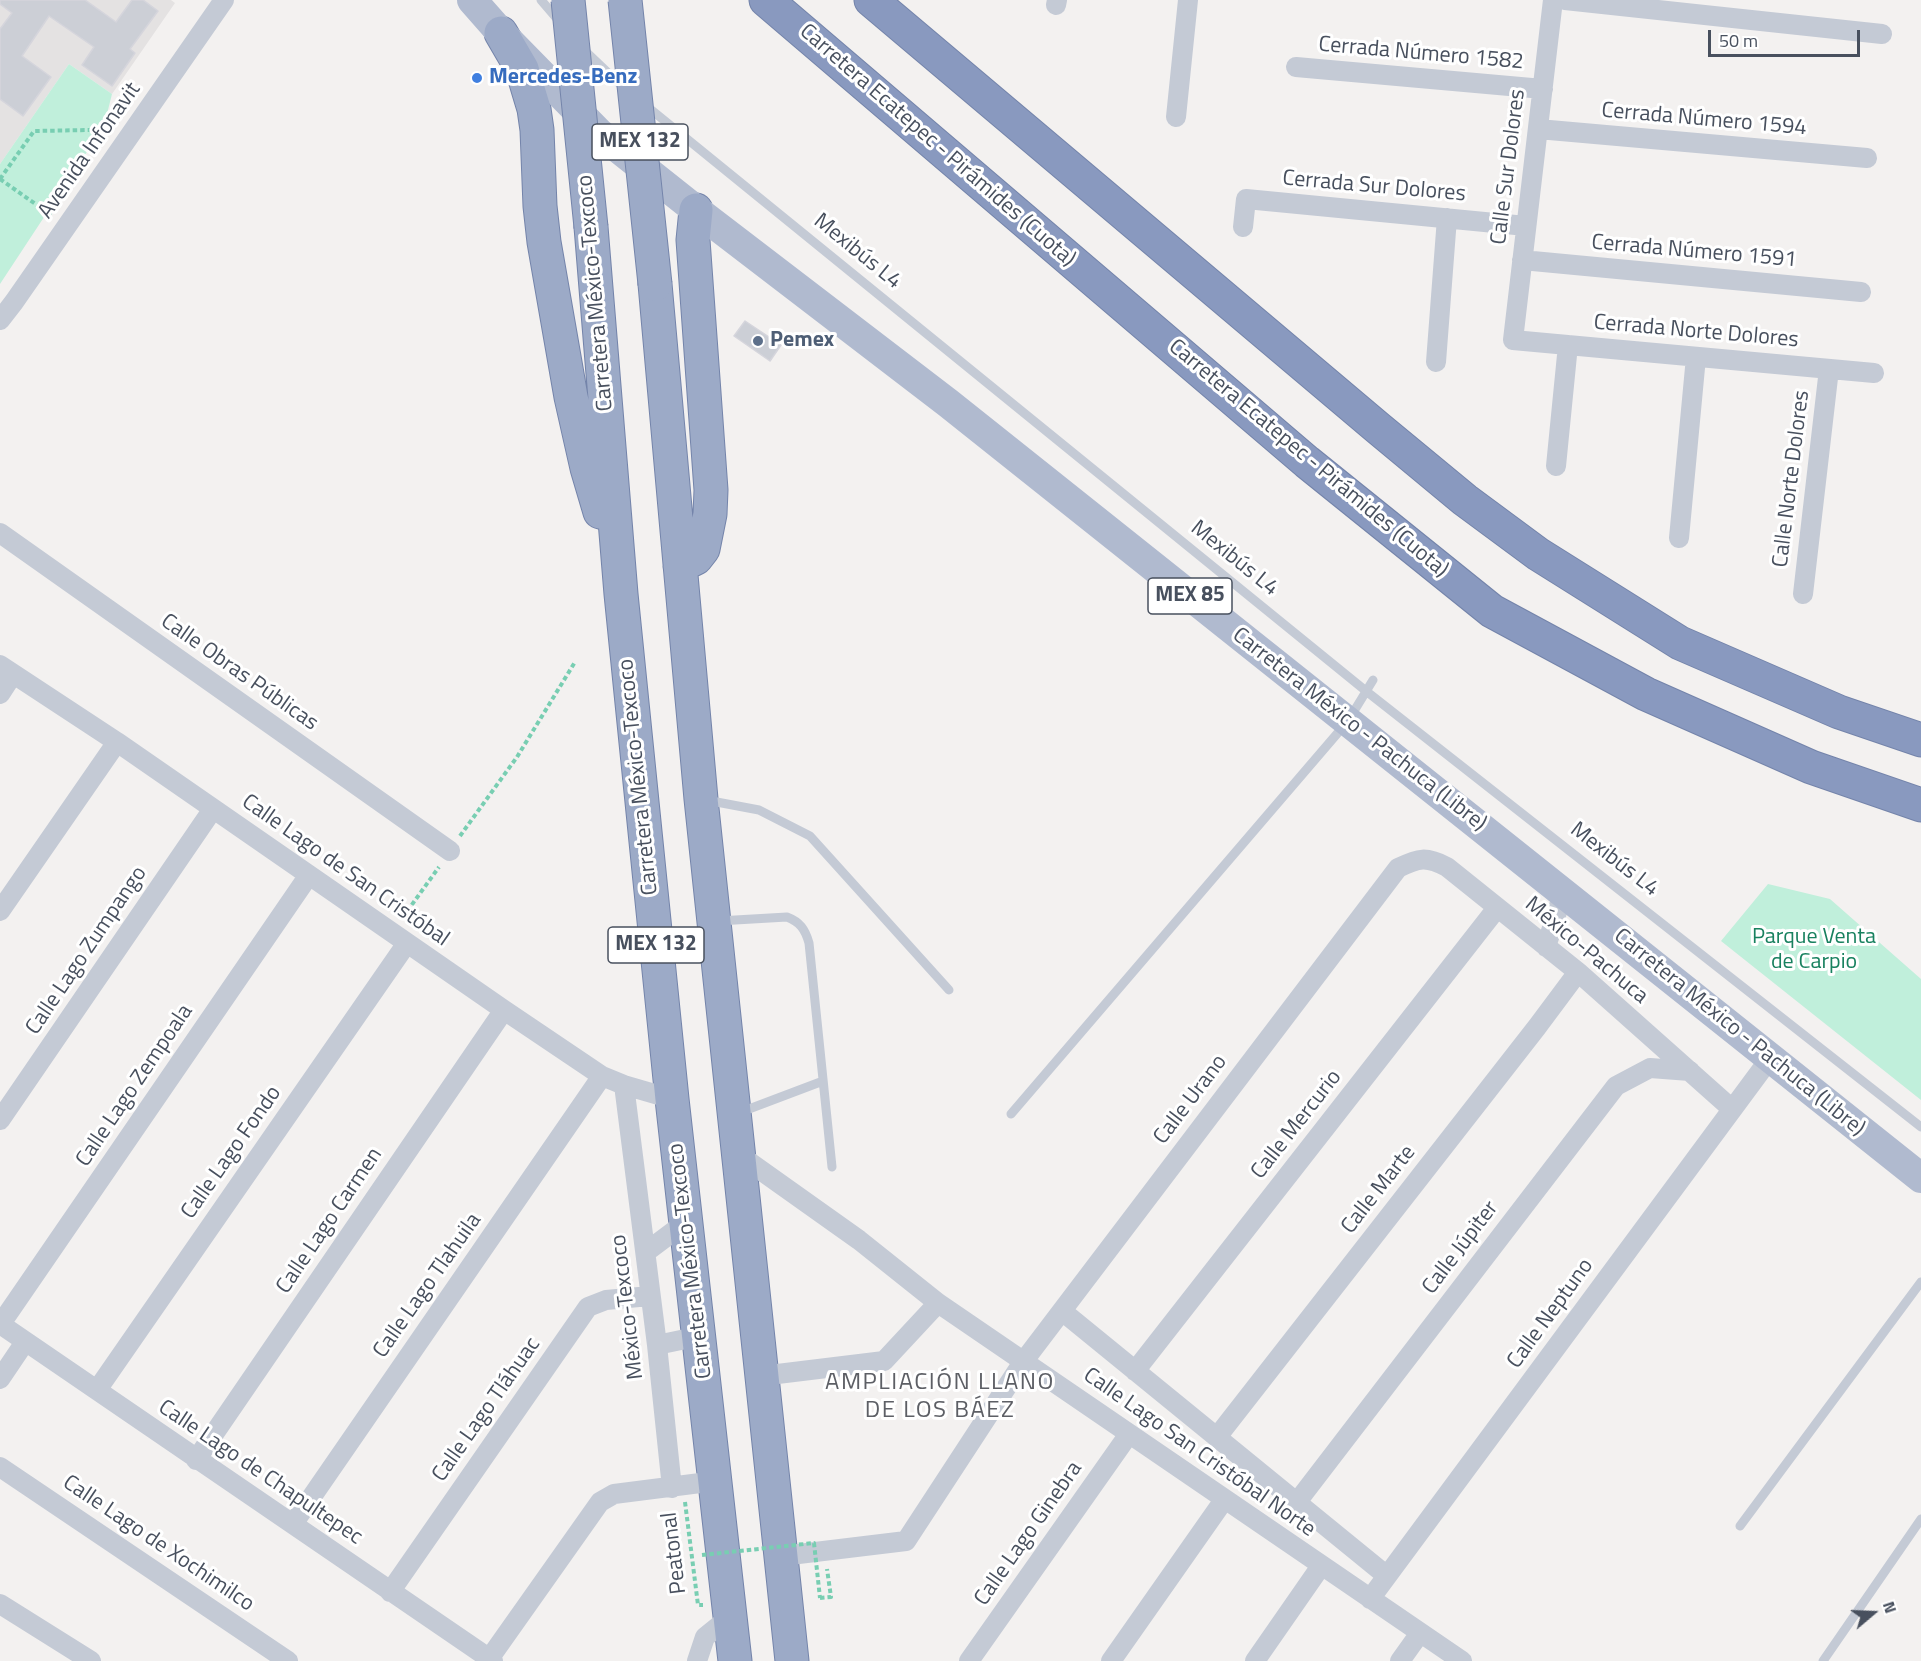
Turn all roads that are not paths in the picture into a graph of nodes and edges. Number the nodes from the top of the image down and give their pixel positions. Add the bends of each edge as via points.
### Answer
1 (472, 0) edge
2 (541, 0) edge
3 (568, 0) edge
4 (625, 0) edge
5 (766, 0) edge
6 (871, 0) edge
7 (1188, 0) edge
8 (1553, 0) edge
9 (1565, 0) edge
10 (215, 3) edge
11 (501, 33) junction
12 (1882, 34) dead end
13 (1296, 67) dead end
14 (1543, 89) junction
15 (1176, 117) dead end
16 (1538, 129) junction
17 (1867, 158) dead end
18 (696, 210) junction
19 (1447, 218) junction
20 (1526, 226) junction
21 (1243, 227) dead end
22 (1522, 260) junction
23 (1861, 292) dead end
24 (0, 320) edge
25 (1513, 340) joint
26 (1568, 345) junction
27 (1696, 357) junction
28 (1436, 362) dead end
29 (1829, 369) junction
30 (1874, 373) dead end
31 (1556, 466) dead end
32 (0, 533) edge
33 (1678, 538) dead end
34 (619, 566) junction
35 (680, 566) junction
36 (1803, 594) dead end
37 (6, 670) edge
38 (1373, 680) dead end
39 (1366, 691) junction
40 (0, 694) edge
41 (1348, 721) junction
42 (1921, 740) edge
43 (117, 742) junction
44 (701, 800) junction
45 (1921, 805) edge
46 (213, 809) junction
47 (450, 851) road end
48 (1398, 868) joint
49 (309, 875) junction
50 (1563, 892) junction
51 (1497, 908) junction
52 (0, 911) edge
53 (714, 921) junction
54 (399, 938) junction
55 (1546, 947) junction
56 (1578, 972) junction
57 (949, 990) dead end
58 (504, 1010) junction
59 (1771, 1057) junction
60 (1690, 1071) junction
61 (602, 1076) junction
62 (823, 1081) junction
63 (624, 1085) junction
64 (672, 1099) junction
65 (1732, 1109) junction
66 (734, 1114) junction
67 (1011, 1114) dead end
68 (0, 1120) edge
69 (1921, 1126) edge
70 (738, 1154) junction
71 (832, 1167) dead end
72 (1921, 1178) edge
73 (686, 1222) junction
74 (646, 1252) junction
75 (1921, 1282) edge
76 (650, 1296) junction
77 (938, 1304) junction
78 (1062, 1311) junction
79 (0, 1324) edge
80 (700, 1336) junction
81 (26, 1342) junction
82 (657, 1345) junction
83 (1023, 1362) junction
84 (1135, 1371) junction
85 (761, 1376) junction
86 (0, 1379) edge
87 (97, 1390) junction
88 (1129, 1434) junction
89 (1217, 1437) junction
90 (196, 1460) junction
91 (0, 1467) edge
92 (716, 1481) junction
93 (678, 1487) junction
94 (1224, 1500) junction
95 (1297, 1502) junction
96 (1921, 1519) edge
97 (293, 1524) junction
98 (1740, 1526) dead end
99 (782, 1556) junction
100 (1321, 1566) junction
101 (1387, 1576) junction
102 (390, 1592) junction
103 (1370, 1599) junction
104 (0, 1604) edge
105 (719, 1610) junction
106 (1420, 1633) junction
107 (491, 1660) edge
108 (91, 1661) edge
109 (288, 1661) edge
110 (697, 1661) edge
111 (735, 1661) edge
112 (792, 1661) edge
113 (969, 1661) edge
114 (1111, 1661) edge
115 (1255, 1661) edge
116 (1400, 1661) edge
117 (1462, 1661) edge
118 (1822, 1661) edge

1 - 11 main road, Carretera México - Pachuca (Libre) / MEX 85
2 - 39 lane, Mexibús L4 via 625,90
3 - 34 highway, Carretera México-Texcoco / MEX 132, bridge
4 - 35 highway, MEX 132, bridge
5 - 45 highway, Carretera Ecatepec - Pirámides (Cuota) via 1307,462 1492,611 1646,694 1811,767
6 - 42 highway via 1412,457 1538,554 1680,643 1839,712
7 - 15 street
8 - 14 street, Calle Sur Dolores
9 - 12 street
10 - 24 street, Avenida Infonavit via 118,152
11 - 18 main road, Carretera México - Pachuca (Libre) / MEX 85 via 599,133
11 - 34 highway via 522,69 534,109 544,242 571,397 587,468
13 - 14 street, Cerrada Número 1582
14 - 16 street, Calle Sur Dolores
16 - 17 street, Cerrada Número 1594
16 - 20 street, Calle Sur Dolores
18 - 35 highway via 693,240 711,466 711,514 703,549 696,558
18 - 41 main road, Carretera México - Pachuca (Libre) / MEX 85
19 - 20 street, Cerrada Sur Dolores
19 - 21 street, Cerrada Sur Dolores via 1246,199
19 - 28 street
20 - 22 street, Calle Sur Dolores
22 - 23 street, Cerrada Número 1591
22 - 25 street, Calle Sur Dolores
25 - 26 street, Cerrada Norte Dolores
26 - 27 street, Cerrada Norte Dolores
26 - 31 street
27 - 29 street, Cerrada Norte Dolores
27 - 33 street
29 - 30 street, Cerrada Norte Dolores
29 - 36 street, Calle Norte Dolores
32 - 47 street, Calle Obras Públicas
34 - 64 highway, Carretera México-Texcoco / MEX 132
35 - 44 highway, MEX 132
37 - 40 street
37 - 43 street, Calle Lago de San Cristóbal
38 - 39 lane
39 - 41 lane
39 - 69 lane, Mexibús L4
41 - 50 main road, Carretera México - Pachuca (Libre) / MEX 85
41 - 67 lane
43 - 46 street, Calle Lago de San Cristóbal
43 - 52 street
44 - 53 highway, MEX 132
44 - 57 lane via 759,810 810,836
46 - 49 street, Calle Lago de San Cristóbal
46 - 68 street, Calle Lago Zumpango
48 - 51 street, México-Pachuca via 1430,858
48 - 78 street, Calle Urano
49 - 54 street, Calle Lago de San Cristóbal
49 - 79 street, Calle Lago Zempoala
50 - 55 street
50 - 59 main road, Carretera México - Pachuca (Libre) / MEX 85
51 - 55 street, México-Pachuca
51 - 84 street, Calle Mercurio
53 - 62 lane via 787,917 805,930
53 - 66 highway, MEX 132
54 - 58 street, Calle Lago de San Cristóbal
54 - 87 street, Calle Lago Fondo
55 - 56 street, México-Pachuca
56 - 60 street, México-Pachuca
56 - 89 street, Calle Marte
58 - 61 street, Calle Lago de San Cristóbal
58 - 90 street, Calle Lago Carmen
59 - 65 street, Calle Neptuno
59 - 72 main road, Carretera México - Pachuca (Libre) / MEX 85
60 - 65 street, México-Pachuca
60 - 95 street, Calle Júpiter via 1650,1068 1616,1086
61 - 63 street, Calle Lago de San Cristóbal
61 - 97 street, Calle Lago Tlahuila
62 - 66 lane
62 - 71 lane
63 - 64 street, Calle Lago de San Cristóbal
63 - 74 street, México-Texcoco
64 - 73 highway, Carretera México-Texcoco / MEX 132
65 - 101 street, Calle Neptuno
66 - 70 highway, MEX 132
70 - 77 street, Calle Lago San Cristóbal Norte via 859,1240
70 - 85 highway, MEX 132
73 - 74 street
73 - 80 highway, Carretera México-Texcoco / MEX 132
74 - 76 street, México-Texcoco
75 - 98 lane
76 - 82 street, México-Texcoco
76 - 102 street, Calle Lago Tláhuac via 606,1300 588,1307
77 - 83 street, Calle Lago San Cristóbal Norte
77 - 85 street via 884,1361
78 - 83 street, Calle Urano
78 - 84 street, Calle Lago San Cristóbal Norte
79 - 81 street, Calle Lago de Chapultepec
80 - 82 street
80 - 92 highway, Carretera México-Texcoco / MEX 132
81 - 86 street
81 - 87 street, Calle Lago de Chapultepec
82 - 93 street, México-Texcoco
83 - 88 street, Calle Lago San Cristóbal Norte
83 - 99 street, Calle Urano via 906,1541
84 - 89 street, Calle Lago San Cristóbal Norte
85 - 99 highway, MEX 132
87 - 90 street, Calle Lago de Chapultepec
88 - 94 street, Calle Lago San Cristóbal Norte
88 - 113 street, Calle Lago Ginebra
89 - 95 street, Calle Lago San Cristóbal Norte
90 - 97 street, Calle Lago de Chapultepec
91 - 109 street, Calle Lago de Xochimilco
92 - 93 street
92 - 105 highway, Carretera México-Texcoco / MEX 132
93 - 107 street via 614,1494 600,1502
94 - 100 street, Calle Lago San Cristóbal Norte
94 - 114 street
95 - 101 street, Calle Lago San Cristóbal Norte
96 - 118 lane
97 - 102 street, Calle Lago de Chapultepec
99 - 112 highway, MEX 132
100 - 103 street, Calle Lago San Cristóbal Norte
100 - 115 street
101 - 103 street, Calle Neptuno
102 - 107 street, Calle Lago de Chapultepec
103 - 106 street, Calle Lago San Cristóbal Norte
104 - 108 street
105 - 110 street
105 - 111 highway, Carretera México-Texcoco / MEX 132
106 - 116 street
106 - 117 street, Calle Lago San Cristóbal Norte

